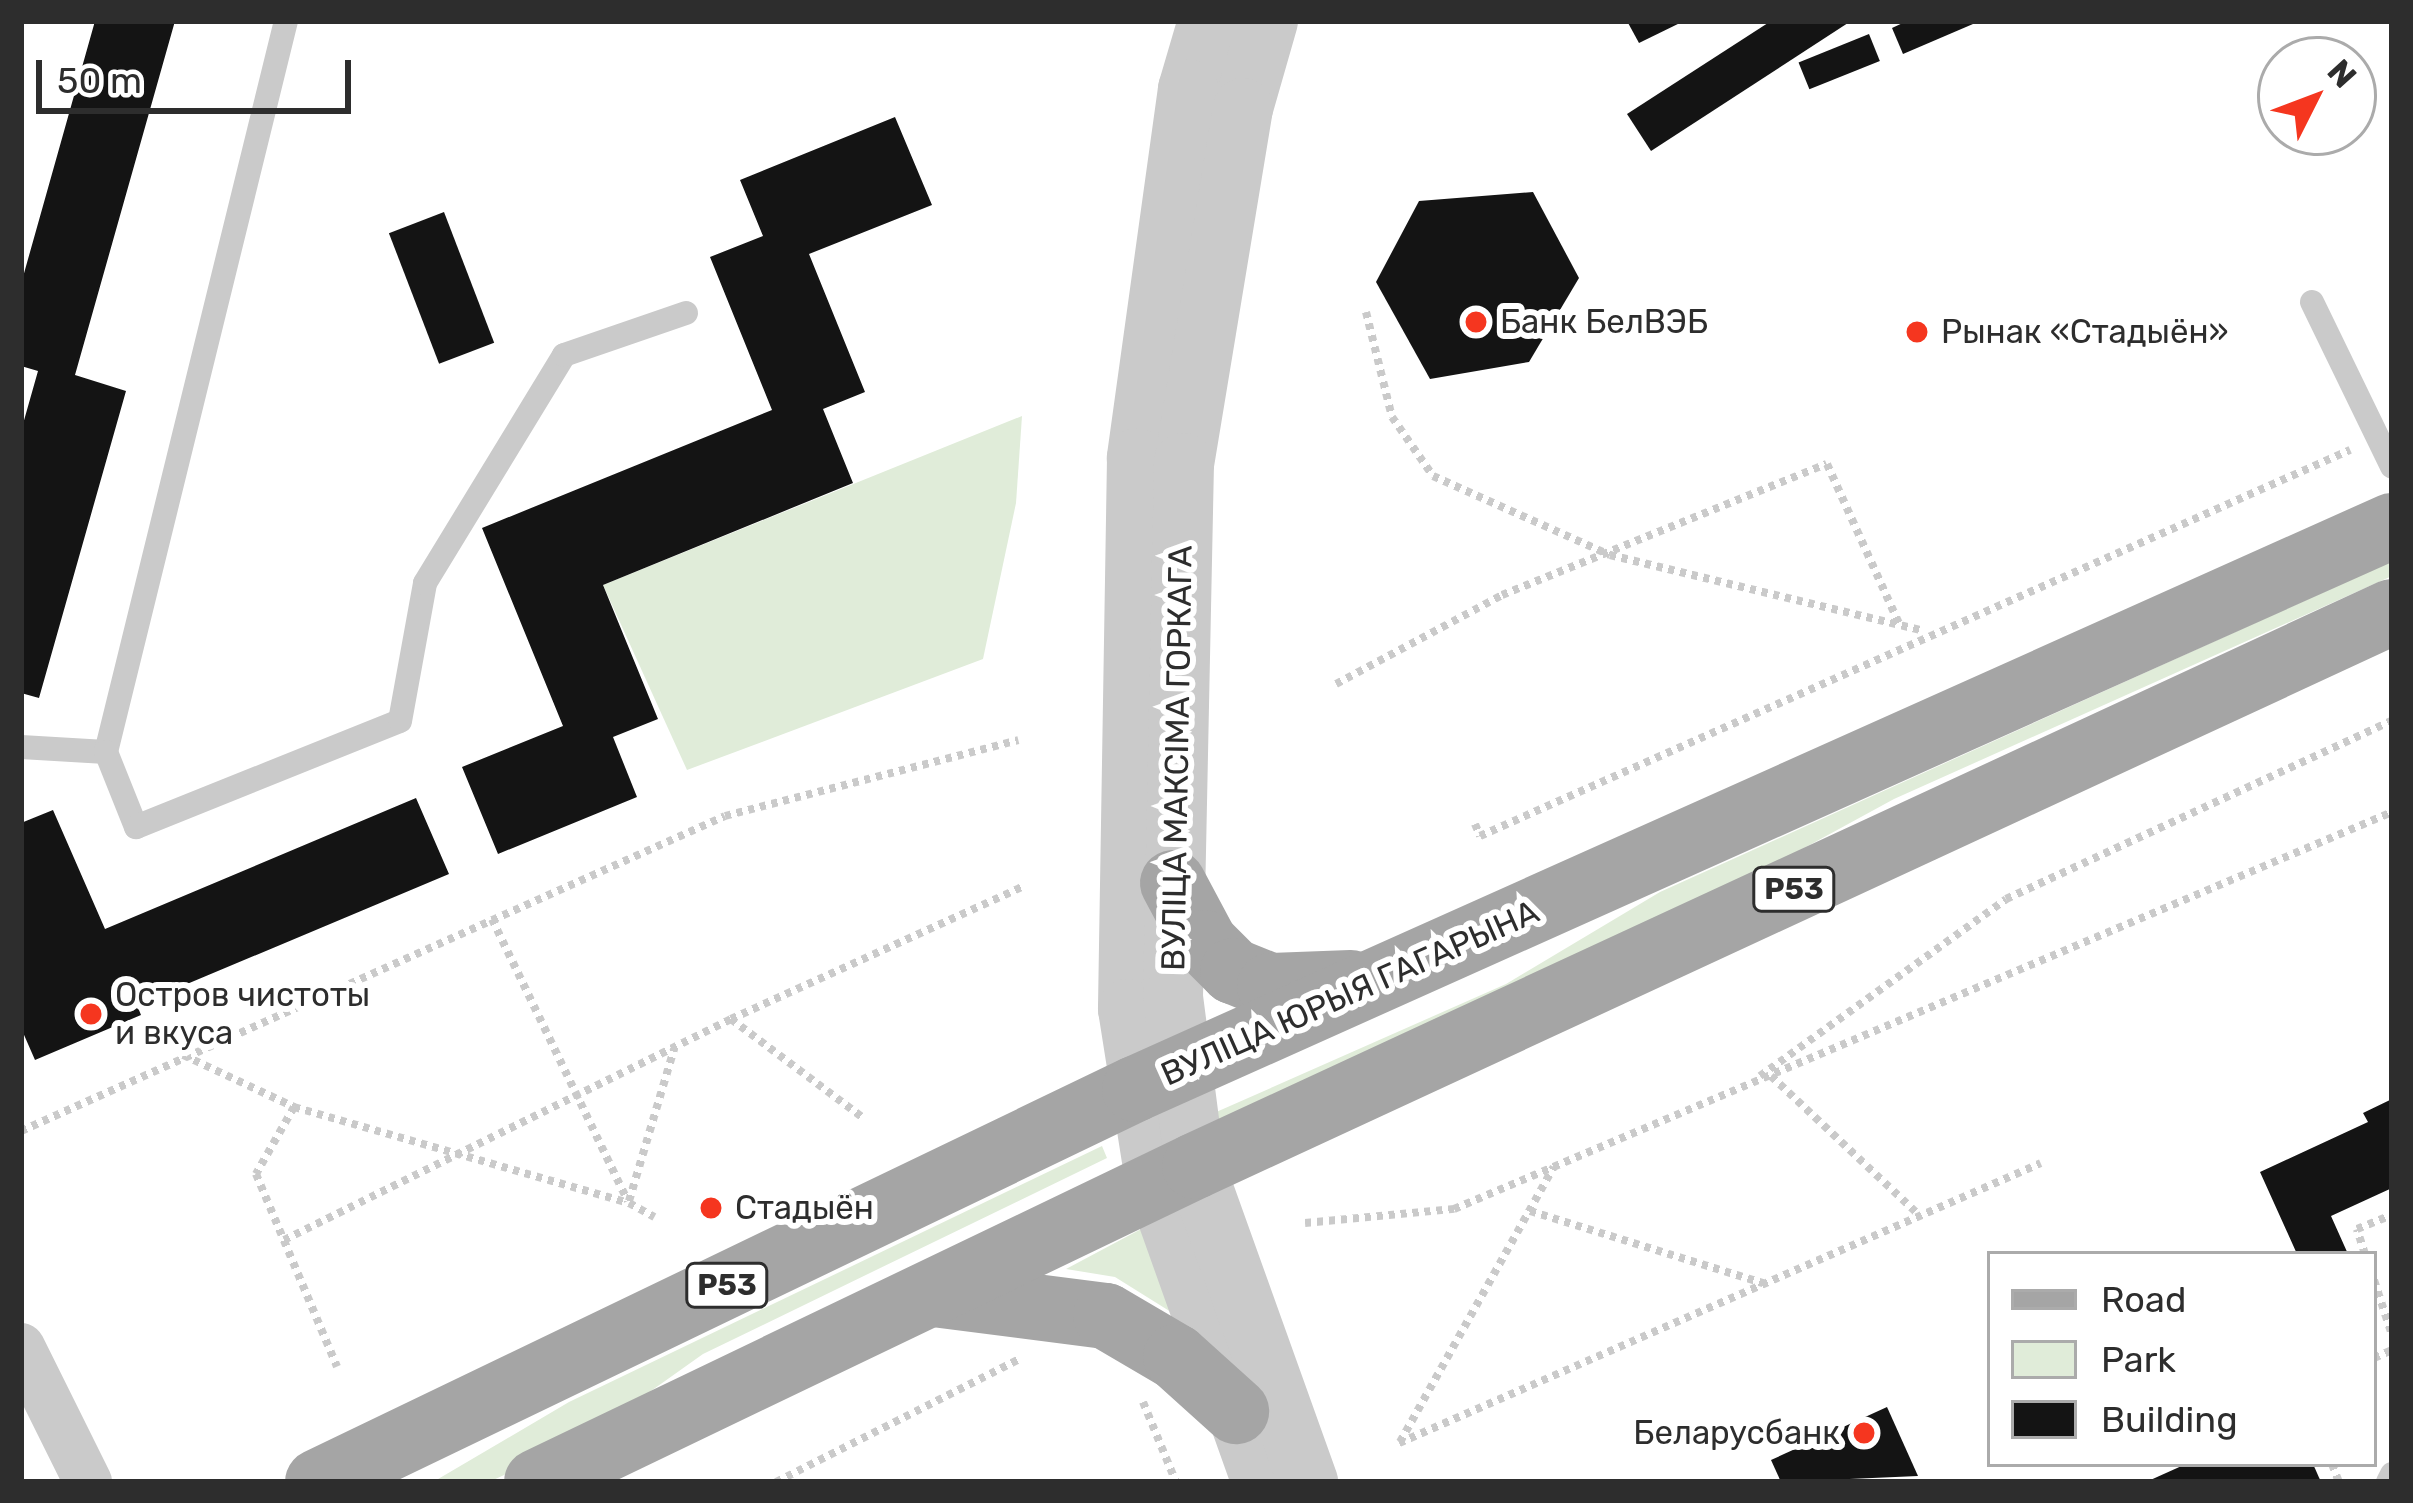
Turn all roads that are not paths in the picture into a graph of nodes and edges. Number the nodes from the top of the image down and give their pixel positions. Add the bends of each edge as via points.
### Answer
1 (286, 21) edge
2 (1208, 21) edge
3 (1268, 21) edge
4 (2312, 302) dead end
5 (686, 314) dead end
6 (2392, 467) edge
7 (2392, 526) edge
8 (2392, 612) edge
9 (21, 747) edge
10 (106, 752) junction
11 (1173, 883) junction
12 (1373, 982) junction
13 (1156, 1080) junction
14 (1176, 1175) junction
15 (931, 1294) junction
16 (21, 1347) edge
17 (1235, 1411) junction
18 (88, 1482) edge
19 (318, 1482) edge
20 (537, 1482) edge
21 (1262, 1482) edge
22 (1308, 1482) edge

1 - 10 lane
2 - 13 street, ВУЛІЦА МАКСІМА ГОРКАГА via 1189,88 1137,458 1126,888
3 - 11 street, ВУЛІЦА МАКСІМА ГОРКАГА via 1244,108 1184,463
4 - 6 lane
5 - 10 lane via 564,355 424,583 400,721 136,826
7 - 12 main road, ВУЛІЦА ЮРЫЯ ГАГАРЫНА / Р53
8 - 14 main road, Р53
9 - 10 lane
11 - 12 main road via 1205,943 1233,971 1270,986
11 - 13 street, ВУЛІЦА МАКСІМА ГОРКАГА
12 - 13 main road, ВУЛІЦА ЮРЫЯ ГАГАРЫНА / Р53
13 - 14 street, ВУЛІЦА МАКСІМА ГОРКАГА
13 - 19 main road, ВУЛІЦА ЮРЫЯ ГАГАРЫНА / Р53
14 - 15 main road, Р53
14 - 17 street, ВУЛІЦА МАКСІМА ГОРКАГА
14 - 22 street, ВУЛІЦА МАКСІМА ГОРКАГА
15 - 17 main road via 1106,1316 1176,1357
15 - 20 main road, Р53
16 - 18 street
17 - 21 street, ВУЛІЦА МАКСІМА ГОРКАГА

